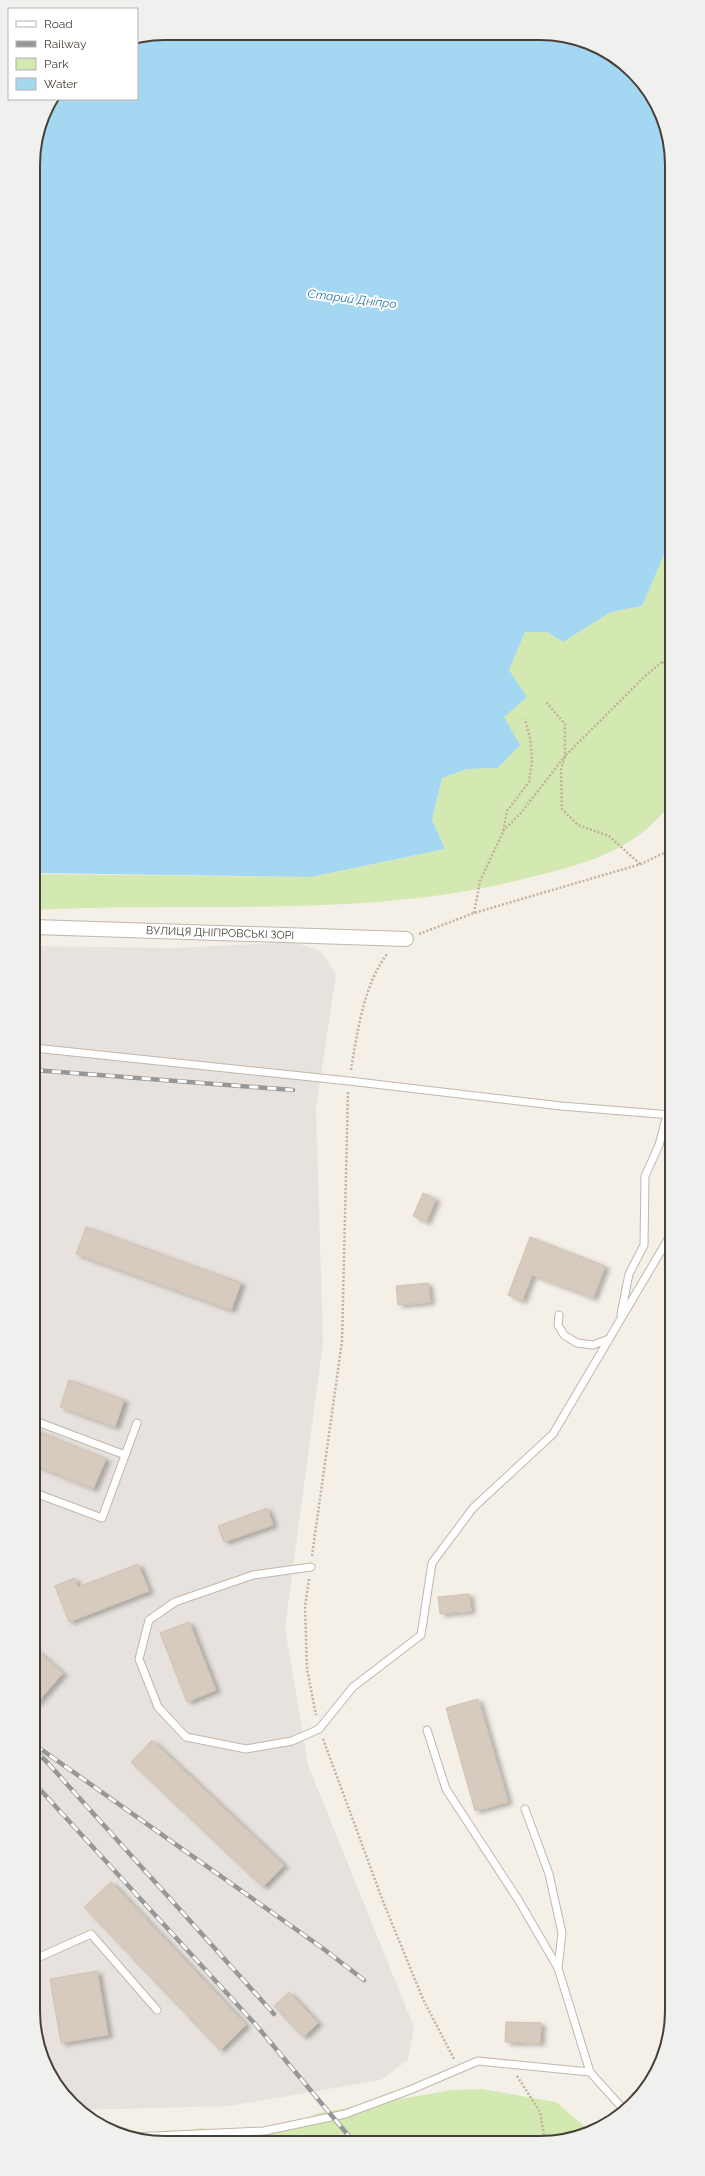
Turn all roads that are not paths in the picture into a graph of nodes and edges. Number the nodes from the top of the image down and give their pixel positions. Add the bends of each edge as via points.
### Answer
1 (40, 927) edge
2 (406, 939) road end
3 (40, 1049) edge
4 (665, 1115) edge
5 (665, 1127) edge
6 (665, 1244) edge
7 (559, 1315) dead end
8 (620, 1320) junction
9 (609, 1339) junction
10 (40, 1423) edge
11 (137, 1423) dead end
12 (125, 1455) junction
13 (40, 1495) edge
14 (311, 1567) road end
15 (427, 1730) dead end
16 (525, 1809) dead end
17 (40, 1957) edge
18 (558, 1968) junction
19 (157, 2010) dead end
20 (590, 2072) junction
21 (620, 2106) edge
22 (158, 2136) edge

1 - 2 street, ВУЛИЦЯ ДНІПРОВСЬКІ ЗОРІ
3 - 4 lane via 561,1106
5 - 8 lane via 644,1176 644,1245 629,1274
6 - 8 lane
7 - 9 lane via 558,1325 564,1335 577,1343 593,1345
8 - 9 lane
9 - 14 lane via 553,1434 473,1508 432,1563 421,1635 353,1687 319,1729 292,1741 246,1749 186,1737 158,1707 139,1659 149,1620 175,1602 253,1575
10 - 12 lane
11 - 12 lane
12 - 13 lane via 102,1518
15 - 18 lane via 446,1789 519,1901
16 - 18 lane via 549,1874 562,1933
17 - 19 lane via 91,1934
18 - 20 lane
20 - 21 lane
20 - 22 lane via 478,2060 345,2114 264,2132

